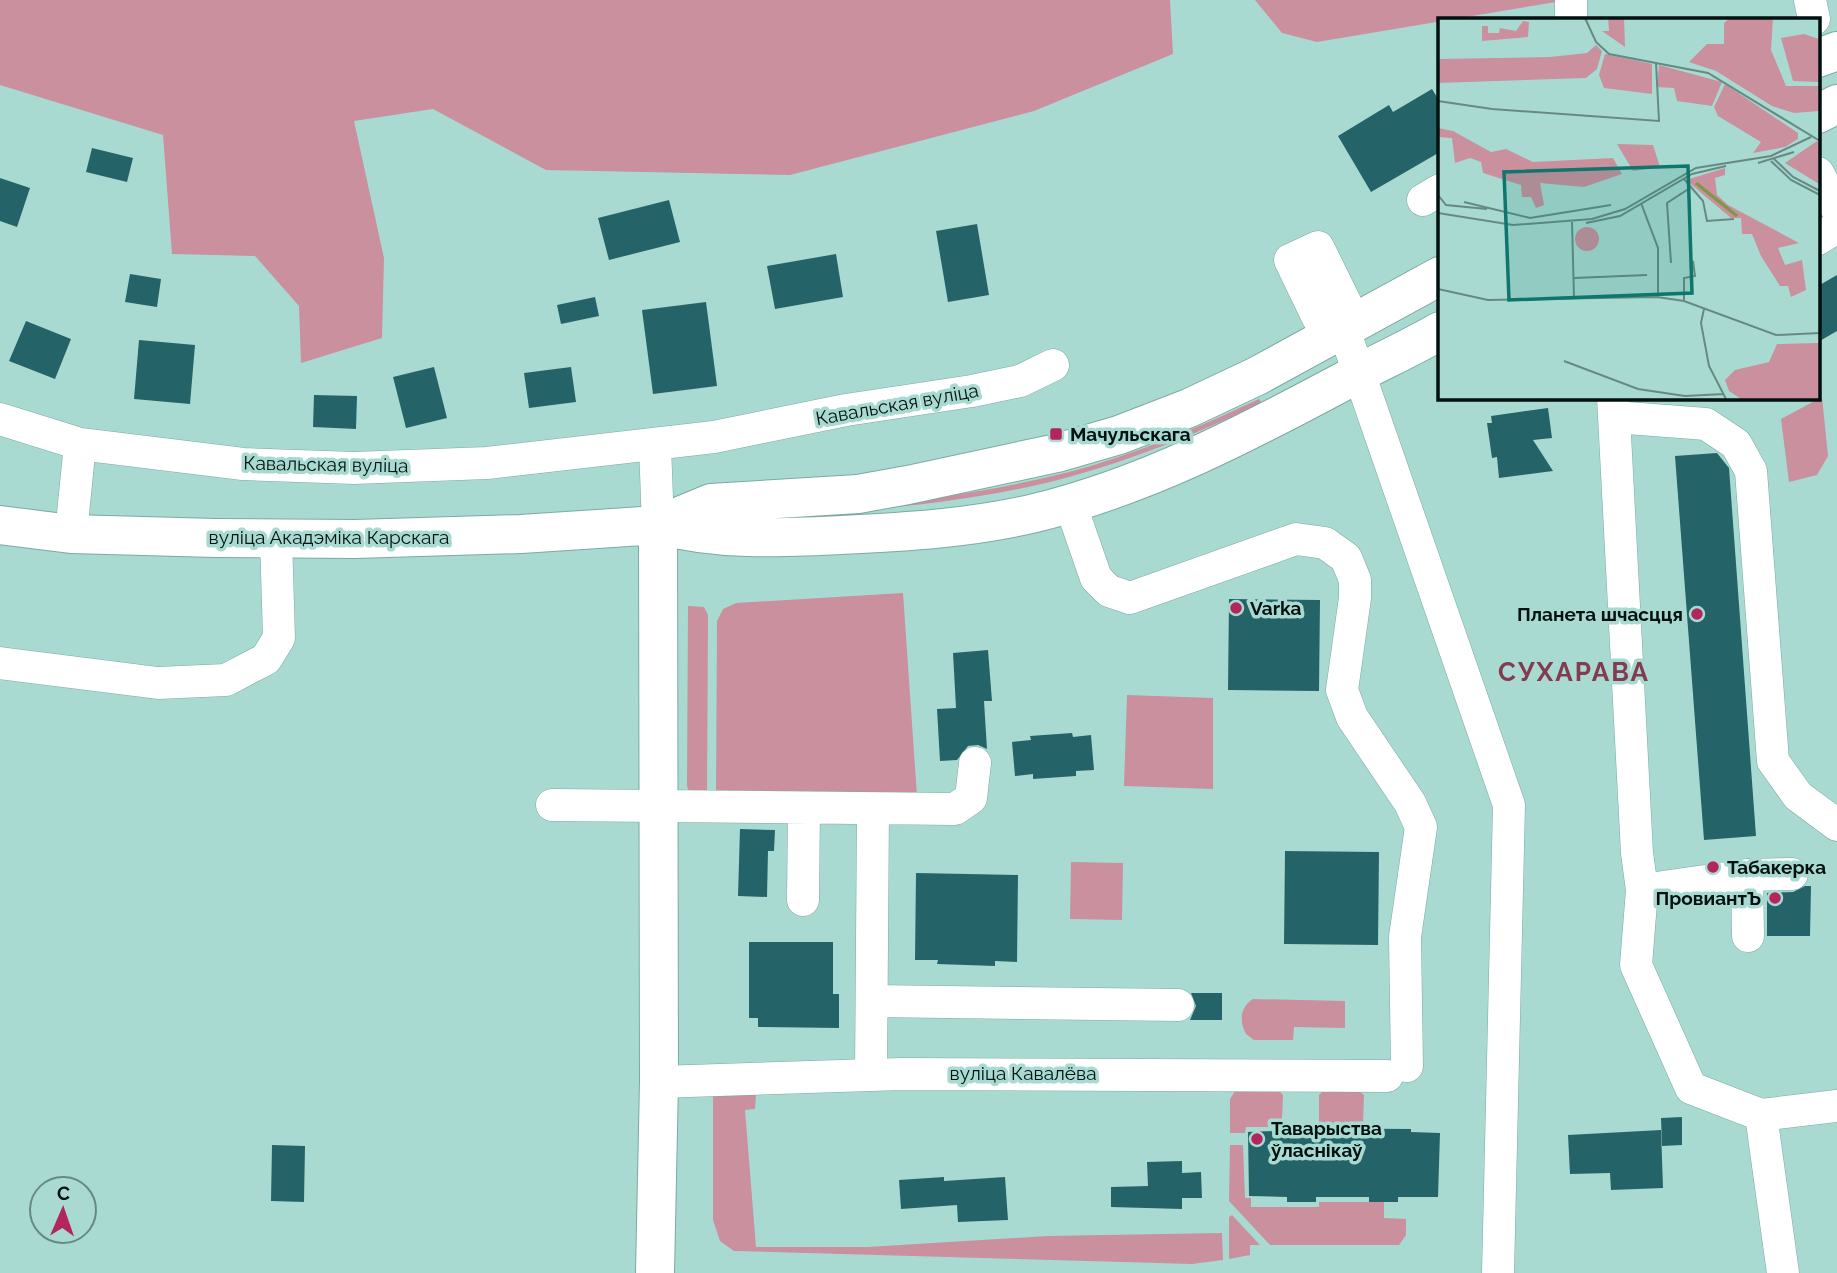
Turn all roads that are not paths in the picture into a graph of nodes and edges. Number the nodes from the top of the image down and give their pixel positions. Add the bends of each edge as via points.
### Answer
1 (1571, 0) edge
2 (1810, 0) edge
3 (1571, 18) edge
4 (1814, 18) edge
5 (1837, 104) edge
6 (1820, 113) edge
7 (1820, 177) edge
8 (1837, 209) edge
9 (1837, 227) edge
10 (1820, 238) edge
11 (1438, 277) edge
12 (1344, 330) junction
13 (1438, 332) edge
14 (1053, 365) dead end
15 (1361, 372) junction
16 (1614, 407) edge
17 (0, 419) edge
18 (80, 444) junction
19 (655, 446) junction
20 (1070, 503) junction
21 (0, 525) edge
22 (658, 525) junction
23 (71, 534) junction
24 (276, 538) junction
25 (0, 663) edge
26 (975, 763) dead end
27 (552, 805) dead end
28 (660, 806) junction
29 (804, 808) junction
30 (873, 809) junction
31 (1837, 825) edge
32 (1792, 874) dead end
33 (1747, 875) junction
34 (1642, 890) junction
35 (803, 900) dead end
36 (1748, 936) dead end
37 (872, 1001) junction
38 (1178, 1005) dead end
39 (871, 1074) junction
40 (659, 1082) junction
41 (1837, 1106) edge
42 (1761, 1115) junction
43 (655, 1273) edge
44 (1497, 1273) edge
45 (1783, 1273) edge

1 - 3 street
2 - 4 street
5 - 6 main road
7 - 8 street
9 - 10 street
11 - 12 main road, вуліца Акадэміка Карскага
12 - 15 street
12 - 22 main road, вуліца Акадэміка Карскага via 1189,408 1057,453 858,494 710,503
13 - 15 main road, вуліца Акадэміка Карскага
14 - 19 street, Кавальская вуліца via 1020,381 972,391
15 - 20 main road, вуліца Акадэміка Карскага via 1191,458
15 - 44 street via 1509,805
16 - 31 street via 1706,424 1736,444 1751,471 1773,761 1798,796
16 - 34 street
17 - 18 street, Кавальская вуліца
18 - 19 street, Кавальская вуліца via 243,464 354,468 487,463
18 - 23 street
19 - 22 street
20 - 22 main road, вуліца Акадэміка Карскага via 975,524 896,532 750,539 701,536
20 - 39 street, вуліца Кавалёва via 1096,578 1109,592 1130,598 1296,539 1325,542 1346,558 1355,580 1355,598 1342,690 1352,717 1422,827 1405,937 1397,1071
21 - 23 main road, вуліца Акадэміка Карскага
22 - 24 main road, вуліца Акадэміка Карскага via 521,534
22 - 28 main road
23 - 24 main road, вуліца Акадэміка Карскага
24 - 25 street via 278,638 266,659 226,680 158,683
26 - 30 street via 974,790 965,805 941,811
27 - 28 street
28 - 29 street
28 - 40 main road
29 - 30 street
29 - 35 street
30 - 37 street
32 - 33 street
33 - 34 street
33 - 36 street
34 - 42 street via 1636,965 1691,1088
37 - 38 street
37 - 39 street
39 - 40 street, вуліца Кавалёва
40 - 43 main road
41 - 42 street
42 - 45 street

